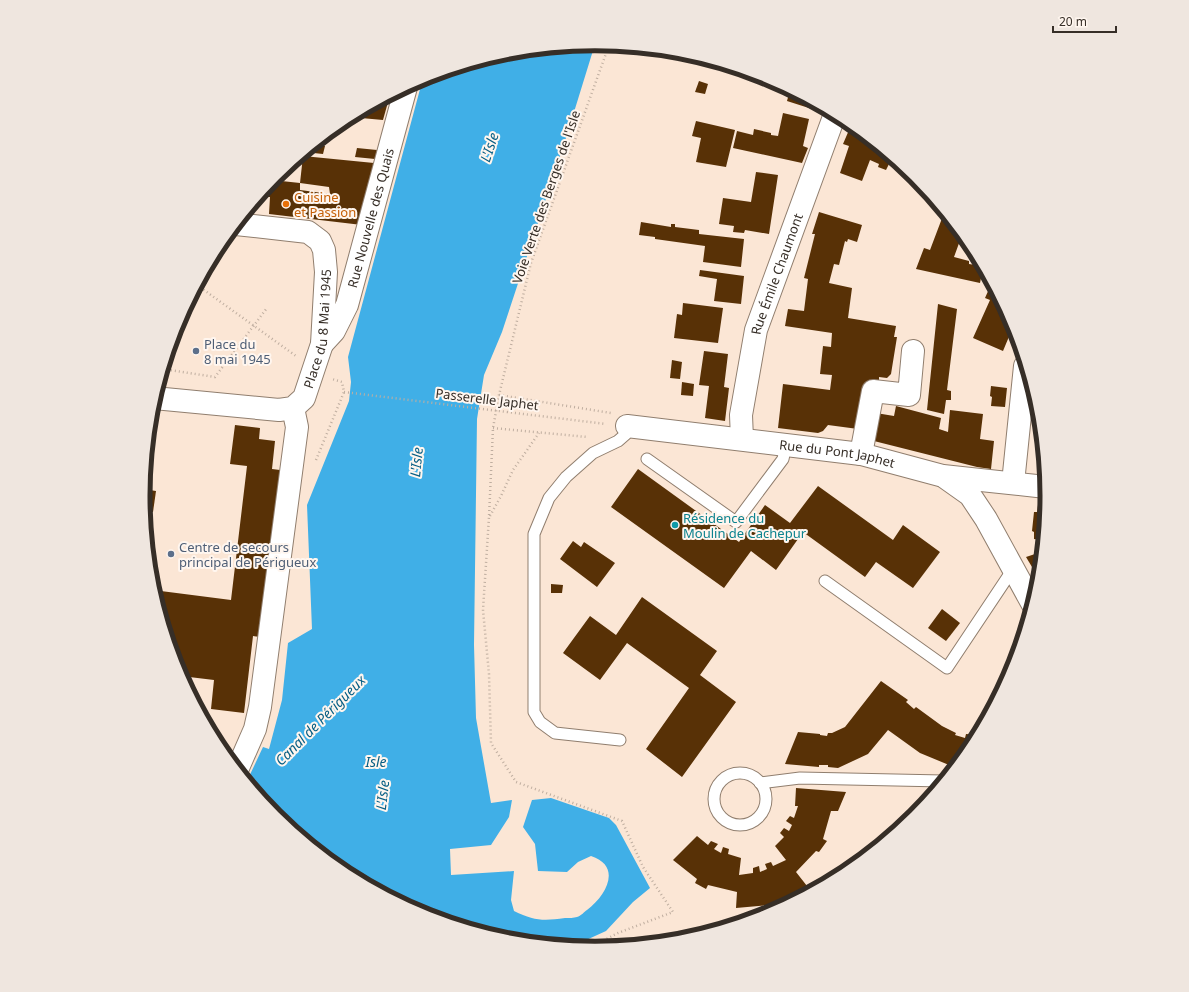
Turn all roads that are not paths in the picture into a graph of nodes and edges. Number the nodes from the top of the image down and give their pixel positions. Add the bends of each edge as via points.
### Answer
1 (404, 94) edge
2 (833, 120) edge
3 (241, 225) edge
4 (322, 344) junction
5 (913, 350) dead end
6 (1024, 380) edge
7 (161, 399) edge
8 (293, 408) junction
9 (622, 434) joint
10 (742, 439) junction
11 (786, 445) junction
12 (861, 454) junction
13 (647, 459) dead end
14 (943, 476) junction
15 (1013, 483) junction
16 (1040, 486) edge
17 (1013, 569) junction
18 (824, 581) dead end
19 (1028, 596) edge
20 (620, 740) dead end
21 (239, 765) edge
22 (936, 781) edge
23 (760, 782) junction

1 - 4 street, Rue Nouvelle des Quais via 347,305 334,331
2 - 10 street, Rue Émile Chaumont via 756,330 741,416
3 - 4 street, Place du 8 Mai 1945 via 308,232 320,241 324,250 326,272
4 - 8 street, Place du 8 Mai 1945 via 304,398
5 - 12 street via 909,395 873,391
6 - 15 street
7 - 8 street via 279,410
8 - 21 street via 297,427 260,707 255,730
9 - 10 street, Rue du Pont Japhet
9 - 20 lane via 593,453 566,477 549,498 534,534 534,712 540,722 555,733
10 - 11 street, Rue du Pont Japhet
11 - 12 street, Rue du Pont Japhet
11 - 13 lane via 783,459 736,522
12 - 14 street, Rue du Pont Japhet
14 - 15 street, Rue du Pont Japhet
14 - 17 street via 970,495
15 - 16 street, Rue du Pont Japhet
17 - 18 lane via 947,668
17 - 19 street
22 - 23 lane via 800,778
23 - 23 lane via 766,798 765,807 755,821 743,825 730,824 722,819 717,813 714,800 716,788 721,781 728,776 741,774

